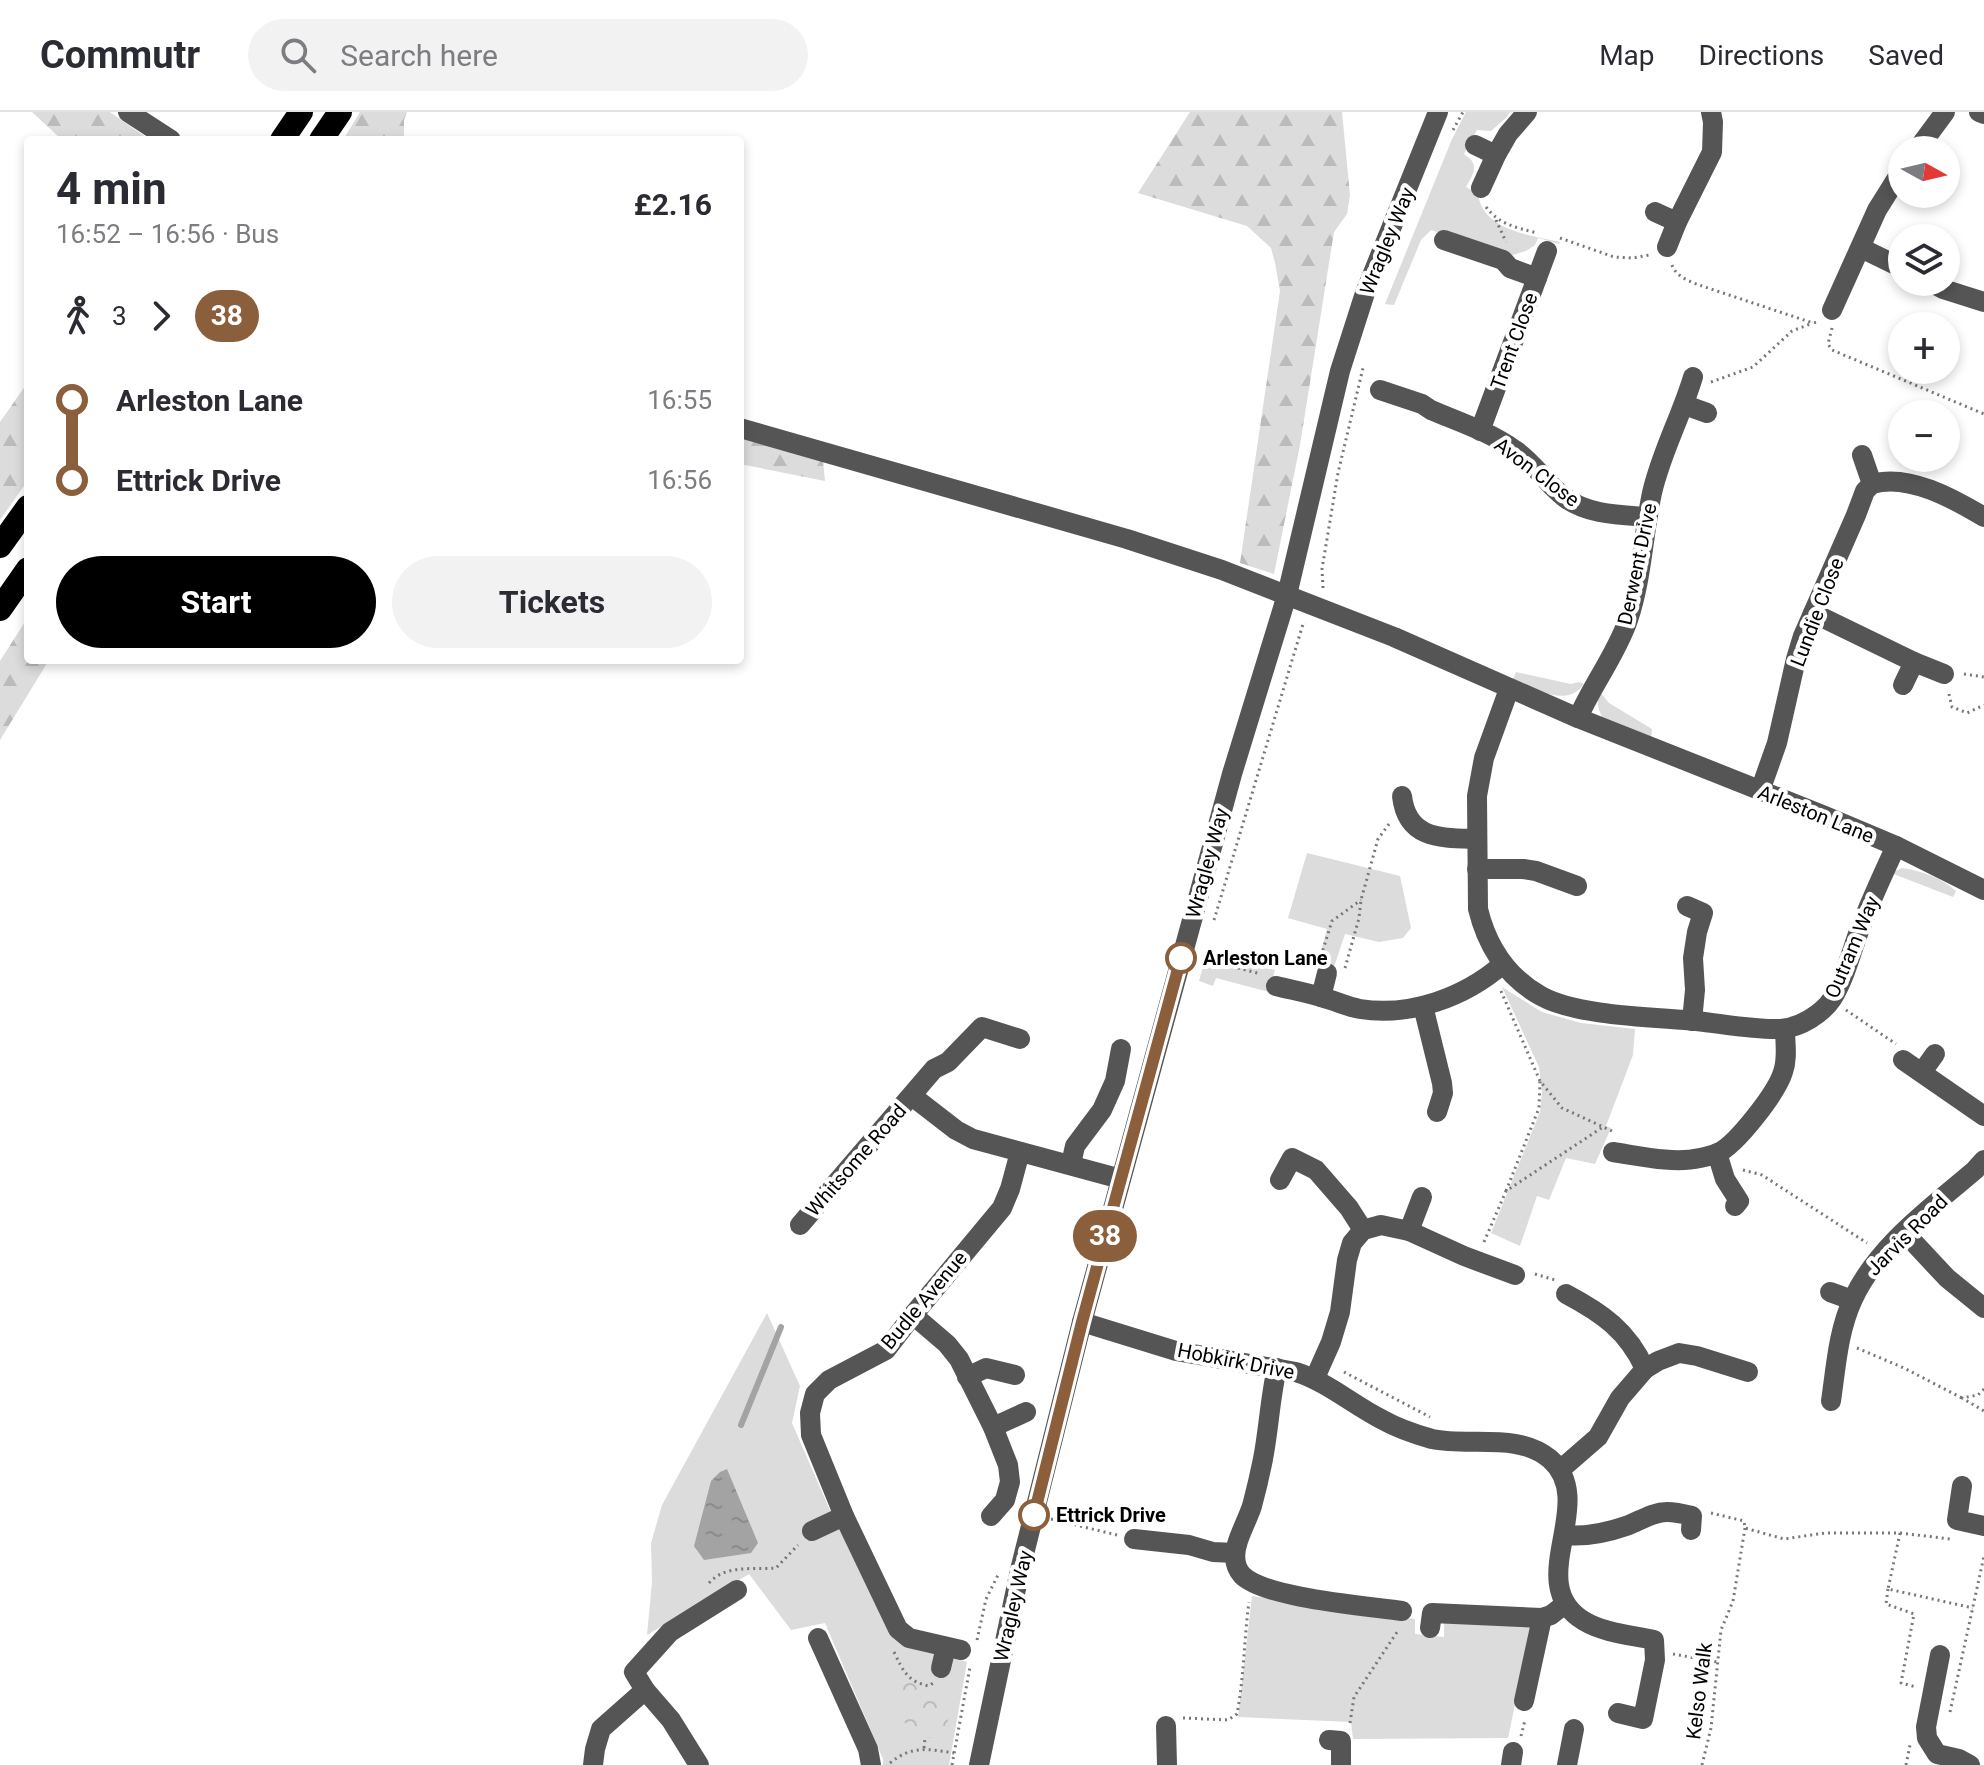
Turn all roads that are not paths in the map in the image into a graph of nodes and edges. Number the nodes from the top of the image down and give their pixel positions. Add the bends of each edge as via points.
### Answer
1 (128, 112) edge
2 (301, 112) edge
3 (340, 112) edge
4 (1438, 112) edge
5 (1527, 112) edge
6 (1711, 112) edge
7 (1945, 112) edge
8 (165, 136) edge
9 (285, 136) edge
10 (324, 136) edge
11 (1927, 136) edge
12 (1475, 145) dead end
13 (1496, 155) junction
14 (1481, 188) road end
15 (1888, 192) edge
16 (1655, 212) dead end
17 (1677, 222) junction
18 (1444, 240) dead end
19 (1546, 240) road end
20 (1861, 248) junction
21 (1664, 255) road end
22 (1888, 261) edge
23 (1537, 278) junction
24 (1960, 294) edge
25 (1984, 302) edge
26 (1832, 310) dead end
27 (1693, 377) road end
28 (1380, 390) dead end
29 (1685, 405) junction
30 (1707, 413) dead end
31 (744, 429) edge
32 (1480, 431) junction
33 (1862, 455) dead end
34 (1872, 484) junction
35 (24, 513) edge
36 (1648, 517) junction
37 (1984, 517) edge
38 (0, 546) edge
39 (24, 575) edge
40 (1287, 595) junction
41 (0, 609) edge
42 (1813, 613) junction
43 (1914, 662) junction
44 (1944, 674) road end
45 (1903, 685) dead end
46 (1509, 689) junction
47 (1578, 718) junction
48 (1760, 791) junction
49 (1403, 803) road end
50 (1477, 839) junction
51 (1896, 846) junction
52 (1477, 869) junction
53 (1577, 886) dead end
54 (1984, 890) edge
55 (1687, 906) dead end
56 (1324, 965) road end
57 (1497, 969) junction
58 (1275, 982) road end
59 (1321, 997) junction
60 (1423, 1006) junction
61 (1692, 1021) junction
62 (1785, 1029) junction
63 (1020, 1039) dead end
64 (1121, 1049) dead end
65 (1935, 1054) dead end
66 (1903, 1060) road end
67 (1922, 1072) junction
68 (912, 1096) junction
69 (1437, 1112) dead end
70 (1984, 1116) edge
71 (1020, 1152) junction
72 (1719, 1152) junction
73 (1619, 1153) road end
74 (1984, 1160) edge
75 (1071, 1164) junction
76 (1121, 1179) junction
77 (1280, 1180) dead end
78 (1422, 1197) dead end
79 (1735, 1206) dead end
80 (800, 1225) dead end
81 (1363, 1230) junction
82 (1409, 1231) junction
83 (1904, 1232) junction
84 (1515, 1275) road end
85 (1830, 1292) dead end
86 (1852, 1300) junction
87 (1573, 1303) road end
88 (1984, 1308) edge
89 (913, 1315) junction
90 (1082, 1322) junction
91 (1277, 1368) junction
92 (1645, 1369) junction
93 (1319, 1370) junction
94 (1748, 1372) dead end
95 (1015, 1375) dead end
96 (967, 1377) junction
97 (1831, 1401) dead end
98 (1026, 1412) dead end
99 (993, 1427) junction
100 (1560, 1470) junction
101 (1962, 1486) dead end
102 (844, 1516) junction
103 (991, 1516) dead end
104 (1692, 1523) road end
105 (1984, 1526) edge
106 (1564, 1535) junction
107 (810, 1536) road end
108 (1134, 1539) road end
109 (1235, 1553) junction
110 (737, 1590) dead end
111 (1565, 1604) junction
112 (1402, 1611) road end
113 (1542, 1618) junction
114 (1430, 1628) dead end
115 (818, 1638) dead end
116 (1940, 1655) dead end
117 (949, 1663) road end
118 (639, 1681) junction
119 (1524, 1701) road end
120 (1618, 1713) dead end
121 (1166, 1726) road end
122 (1574, 1729) dead end
123 (1335, 1740) road end
124 (593, 1765) edge
125 (699, 1765) edge
126 (871, 1765) edge
127 (979, 1765) edge
128 (1167, 1765) edge
129 (1341, 1765) edge
130 (1567, 1765) edge
131 (1970, 1765) edge

1 - 8 street
2 - 9 highway
3 - 10 highway
4 - 40 street, Wragley Way via 1351,334
5 - 13 street
6 - 17 street via 1712,152
7 - 11 street
12 - 13 street
13 - 14 street
15 - 20 street
16 - 17 street
17 - 21 street
18 - 23 street
19 - 23 street, Trent Close
20 - 22 street
20 - 26 street via 1834,280
23 - 32 street, Trent Close
24 - 25 street
27 - 29 street, Derwent Drive
28 - 32 street, Avon Close
29 - 30 street
29 - 36 street, Derwent Drive via 1659,470
31 - 40 street, Arleston Lane via 1127,539
32 - 36 street, Avon Close via 1519,452 1573,503
33 - 34 street
34 - 37 street via 1890,481 1933,491
34 - 42 street, Lundie Close
35 - 38 highway
36 - 47 street, Derwent Drive via 1628,620
39 - 41 highway
40 - 46 street, Arleston Lane
40 - 76 street, Wragley Way
42 - 43 street
42 - 48 street, Lundie Close
43 - 44 street
43 - 45 street
46 - 47 street, Arleston Lane
46 - 50 street via 1484,758
47 - 48 street, Arleston Lane
48 - 51 street, Arleston Lane
49 - 50 street via 1429,835
50 - 52 street
51 - 54 street, Arleston Lane
51 - 62 street, Outram Way via 1832,1000 1810,1019
52 - 53 street via 1536,871
52 - 57 street via 1478,909
55 - 61 street via 1703,913 1693,958
56 - 59 street
57 - 60 street via 1444,1000
57 - 61 street via 1565,1005
58 - 59 street
59 - 60 street via 1358,1009
60 - 69 street via 1442,1083
61 - 62 street
62 - 72 street via 1786,1058 1778,1084
63 - 68 street, Whitsome Road via 982,1027
64 - 75 street via 1115,1081 1102,1110 1075,1146
65 - 67 street
66 - 67 street
67 - 70 street
68 - 71 street, Whitsome Road via 973,1139
68 - 80 street, Whitsome Road
71 - 75 street, Whitsome Road
71 - 89 street, Budle Avenue via 1002,1208
72 - 73 street via 1696,1159
72 - 79 street via 1725,1179 1739,1201
74 - 83 street, Jarvis Road
75 - 76 street, Whitsome Road
76 - 90 street, Wragley Way
77 - 81 street via 1292,1158 1316,1170
78 - 82 street
81 - 82 street via 1381,1225
81 - 93 street via 1352,1243 1340,1312
82 - 84 street
83 - 86 street, Jarvis Road via 1865,1276
83 - 88 street
85 - 86 street
86 - 97 street, Jarvis Road
87 - 92 street via 1614,1324
89 - 96 street via 947,1344
89 - 102 street, Budle Avenue via 886,1350 829,1380 815,1394 811,1435
90 - 91 street, Hobkirk Drive via 1176,1351
90 - 127 street, Wragley Way via 1020,1570
91 - 93 street, Hobkirk Drive
91 - 109 street via 1263,1459
92 - 94 street via 1679,1353
92 - 100 street via 1620,1398 1598,1437
93 - 100 street, Hobkirk Drive via 1400,1429 1437,1440 1534,1449
95 - 96 street via 986,1368
96 - 99 street
98 - 99 street
99 - 103 street via 1010,1482 1005,1500
100 - 106 street via 1569,1502
101 - 105 street via 1955,1530
102 - 107 street
102 - 117 street, Budle Avenue via 898,1629
104 - 106 street via 1670,1512 1580,1537
106 - 111 street via 1558,1564
108 - 109 street
109 - 112 street via 1242,1575 1270,1589
110 - 118 street via 670,1632
111 - 113 street
111 - 120 street via 1583,1621 1608,1631 1656,1632 1643,1719
113 - 114 street via 1432,1613
113 - 119 street
115 - 126 street
116 - 131 street via 1927,1738 1937,1754
118 - 124 street via 622,1709 601,1729
118 - 125 street
121 - 128 street
122 - 130 street
123 - 129 street

